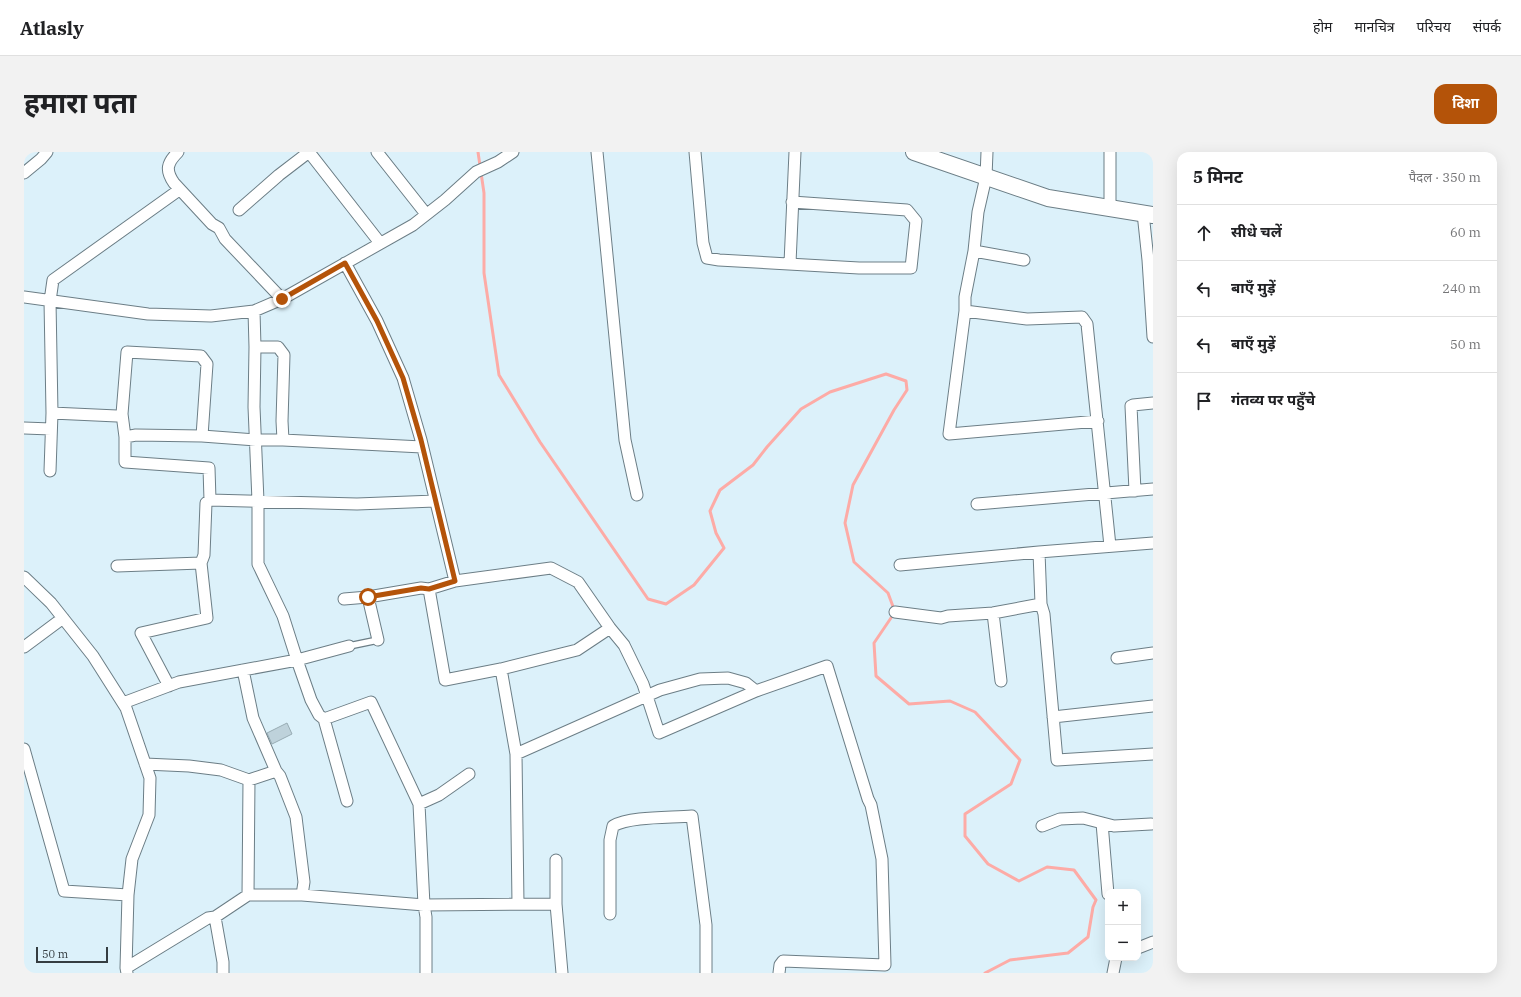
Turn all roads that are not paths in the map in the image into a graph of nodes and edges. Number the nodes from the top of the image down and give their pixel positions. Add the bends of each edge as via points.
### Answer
1 (47, 152) edge
2 (178, 152) edge
3 (309, 152) edge
4 (377, 152) edge
5 (513, 152) edge
6 (597, 152) edge
7 (695, 152) edge
8 (795, 152) edge
9 (914, 152) edge
10 (987, 152) edge
11 (1110, 152) edge
12 (24, 173) edge
13 (986, 177) junction
14 (179, 190) junction
15 (792, 202) junction
16 (1110, 208) junction
17 (239, 210) dead end
18 (426, 214) junction
19 (1148, 214) edge
20 (380, 243) junction
21 (974, 252) junction
22 (1024, 260) dead end
23 (345, 263) junction
24 (790, 263) junction
25 (24, 297) edge
26 (282, 299) junction
27 (50, 300) junction
28 (254, 311) junction
29 (965, 311) junction
30 (1153, 337) edge
31 (255, 347) junction
32 (1153, 403) edge
33 (52, 413) junction
34 (122, 414) junction
35 (1098, 421) junction
36 (24, 428) edge
37 (51, 429) junction
38 (202, 436) junction
39 (125, 437) junction
40 (256, 440) junction
41 (283, 440) junction
42 (422, 447) junction
43 (50, 471) dead end
44 (1153, 489) edge
45 (1135, 491) junction
46 (1104, 493) junction
47 (637, 495) dead end
48 (210, 500) junction
49 (258, 501) junction
50 (435, 501) junction
51 (977, 504) dead end
52 (1153, 543) edge
53 (1110, 546) junction
54 (1039, 552) junction
55 (201, 562) junction
56 (900, 565) dead end
57 (116, 566) dead end
58 (24, 577) edge
59 (455, 581) junction
60 (429, 589) junction
61 (368, 597) junction
62 (344, 599) dead end
63 (1041, 604) junction
64 (895, 612) dead end
65 (993, 613) junction
66 (63, 618) junction
67 (610, 628) junction
68 (378, 640) joint
69 (349, 646) joint
70 (24, 647) edge
71 (1153, 653) edge
72 (1117, 658) dead end
73 (297, 660) junction
74 (501, 669) junction
75 (243, 670) junction
76 (1001, 681) dead end
77 (169, 686) junction
78 (756, 691) junction
79 (646, 696) junction
80 (123, 703) junction
81 (1153, 706) edge
82 (1053, 717) junction
83 (324, 719) junction
84 (24, 749) edge
85 (516, 754) junction
86 (1153, 754) edge
87 (145, 764) junction
88 (276, 771) junction
89 (469, 774) dead end
90 (249, 780) junction
91 (347, 801) dead end
92 (419, 804) junction
93 (1102, 823) junction
94 (1151, 824) dead end
95 (1042, 826) dead end
96 (556, 860) dead end
97 (1108, 889) edge
98 (248, 895) junction
99 (302, 895) junction
100 (128, 896) junction
101 (518, 904) junction
102 (556, 904) junction
103 (424, 905) junction
104 (610, 914) dead end
105 (215, 916) junction
106 (1153, 942) edge
107 (1141, 947) edge
108 (1115, 961) edge
109 (126, 971) edge
110 (223, 973) edge
111 (426, 973) edge
112 (562, 973) edge
113 (706, 973) edge
114 (779, 973) edge
115 (1113, 973) edge

1 - 12 street
2 - 14 street via 169,163 169,175
3 - 17 street
3 - 20 street
4 - 18 street
5 - 18 street via 476,172
6 - 47 street via 625,440
7 - 24 street via 703,243 707,258
8 - 15 street
9 - 13 street
10 - 13 street
11 - 16 street
13 - 16 street via 1048,198
13 - 21 street via 978,212
14 - 26 street via 219,228 225,239
14 - 27 street via 53,280
15 - 24 street
15 - 24 street via 907,210 916,221 911,268 859,268
16 - 19 street
18 - 20 street via 413,225
19 - 30 street
20 - 23 street
21 - 22 street
21 - 29 street via 965,297
23 - 26 street
23 - 42 street via 377,321 403,378
25 - 27 street
26 - 28 street
27 - 28 street via 148,314 211,316
27 - 33 street
28 - 31 street
29 - 35 street via 1027,319 1082,317 1087,324
29 - 35 street via 949,434
31 - 40 street
31 - 41 street via 278,347 284,355
32 - 45 street via 1131,406
33 - 34 street via 117,416
33 - 37 street
34 - 38 street via 127,352 201,356 206,364
34 - 39 street
35 - 46 street
36 - 37 street
37 - 43 street
38 - 39 street
38 - 40 street
39 - 48 street via 125,462 209,468
40 - 41 street
40 - 49 street
41 - 42 street
42 - 50 street
44 - 45 street
45 - 46 street
46 - 51 street
46 - 53 street
48 - 49 street
48 - 55 street via 206,503 204,555
49 - 50 street via 357,504
49 - 73 street via 258,564 283,616
50 - 59 street
52 - 53 street
53 - 54 street
54 - 56 street
54 - 63 street
55 - 57 street
55 - 77 street via 207,618 141,633
58 - 66 street
59 - 60 street
59 - 67 street via 551,568 578,582
60 - 61 street via 421,588
60 - 74 street via 444,680
61 - 62 street
61 - 68 street
63 - 65 street
63 - 82 street
64 - 65 street via 941,618
65 - 76 street
66 - 70 street
66 - 80 street via 93,656
67 - 74 street via 577,650
67 - 79 street via 624,645
68 - 69 lane
69 - 73 street
71 - 72 street
73 - 75 street
73 - 83 street via 311,700
74 - 85 street
75 - 77 street
75 - 88 street via 253,718
77 - 80 street
78 - 79 street via 746,683 728,678 700,678
78 - 79 street via 659,733
78 - 114 street via 827,666 871,805 882,859 885,965 783,961
79 - 85 street
80 - 87 street
81 - 82 street
82 - 86 street via 1057,760
83 - 91 street
83 - 92 street via 371,702
84 - 100 street via 64,891
85 - 101 street
87 - 90 street via 221,770
87 - 100 street via 150,778 149,815 132,859
88 - 90 street
88 - 99 street via 296,817 304,882
89 - 92 street
90 - 98 street
92 - 103 street
93 - 94 street via 1114,826
93 - 95 street via 1083,818 1060,819
93 - 97 street
96 - 102 street
98 - 99 street
98 - 105 street
99 - 103 street
100 - 109 street
101 - 102 street
101 - 103 street
102 - 112 street
103 - 111 street
104 - 113 street via 610,840 613,826 632,821 692,816 706,925
105 - 109 street
105 - 110 street
106 - 107 street
108 - 115 street

